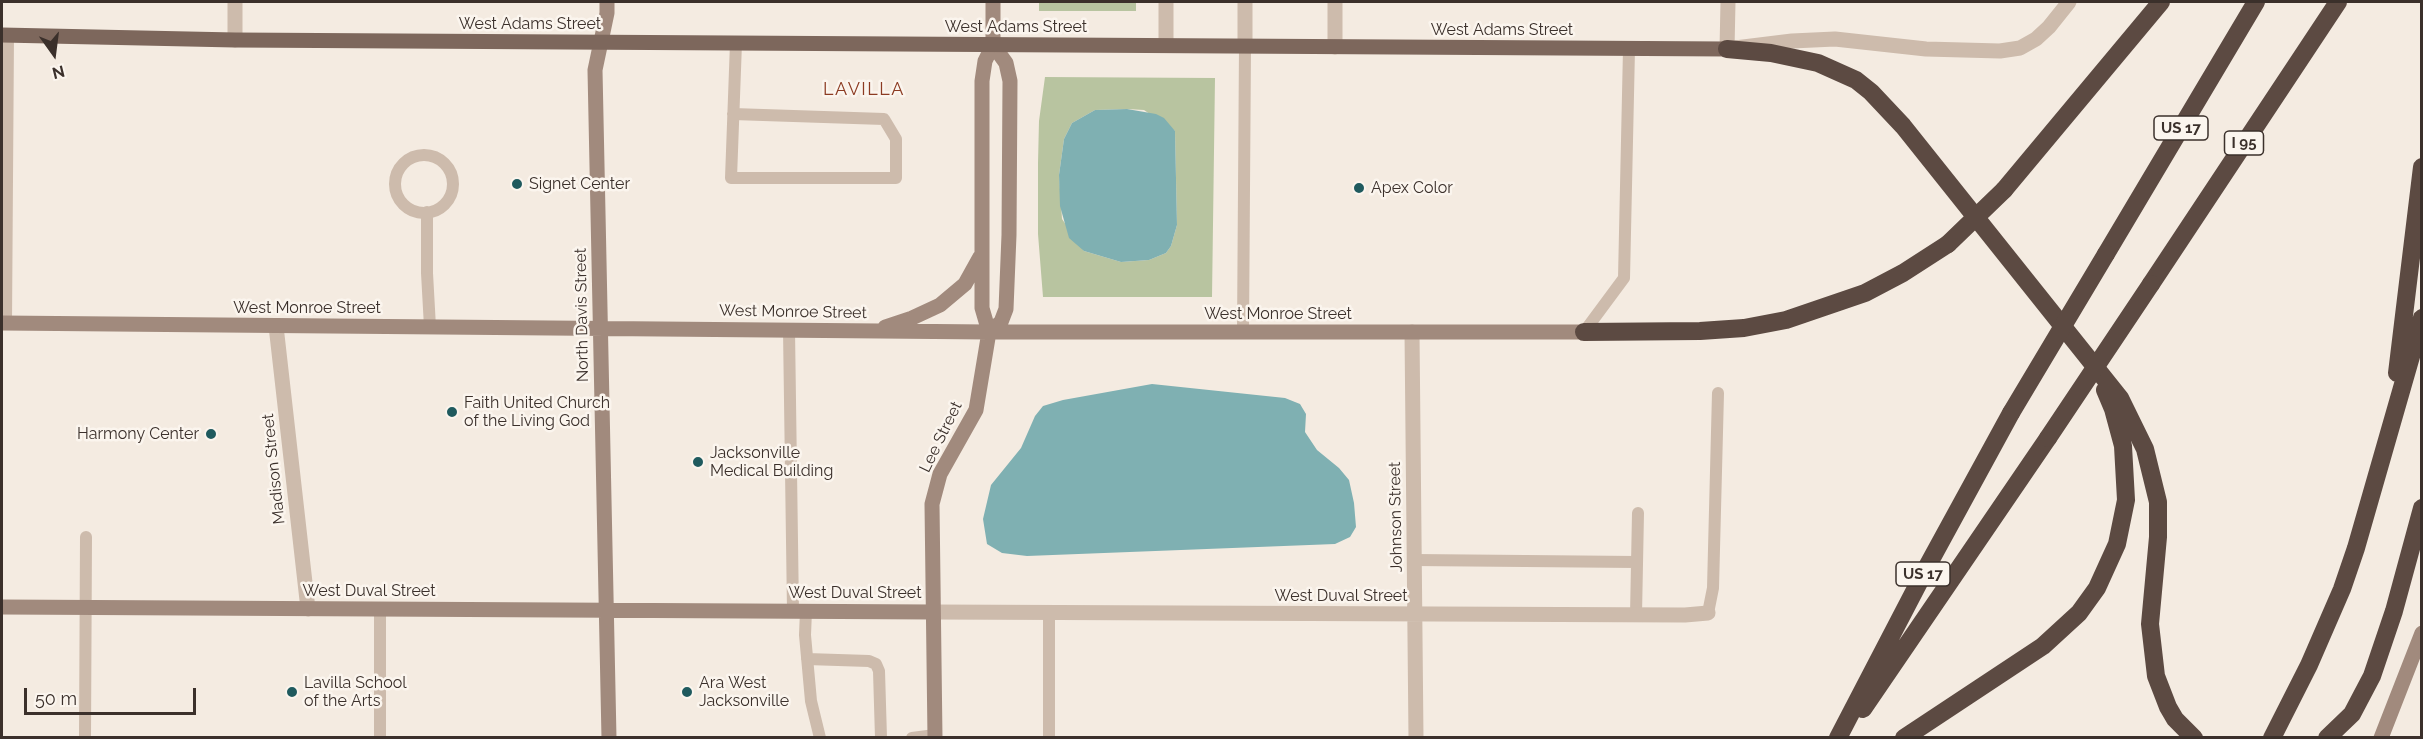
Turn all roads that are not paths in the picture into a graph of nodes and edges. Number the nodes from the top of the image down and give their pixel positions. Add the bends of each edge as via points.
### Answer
1 (235, 2) edge
2 (607, 2) edge
3 (993, 2) edge
4 (1166, 2) edge
5 (1245, 2) edge
6 (1335, 2) edge
7 (1728, 2) edge
8 (2069, 2) edge
9 (2160, 2) edge
10 (2256, 2) edge
11 (2337, 2) edge
12 (5, 35) edge
13 (235, 40) junction
14 (600, 42) junction
15 (736, 43) junction
16 (993, 45) junction
17 (1166, 45) junction
18 (1245, 46) junction
19 (1335, 46) junction
20 (1629, 49) junction
21 (1727, 49) junction
22 (734, 114) junction
23 (2421, 167) edge
24 (427, 212) junction
25 (982, 251) junction
26 (2421, 318) edge
27 (4, 323) edge
28 (276, 326) junction
29 (430, 327) junction
30 (600, 328) junction
31 (789, 330) junction
32 (868, 331) junction
33 (989, 332) junction
34 (1243, 332) junction
35 (1412, 332) junction
36 (1584, 332) junction
37 (2083, 349) junction
38 (1718, 393) dead end
39 (2378, 469) junction
40 (2421, 508) edge
41 (1638, 513) dead end
42 (86, 537) dead end
43 (1414, 560) junction
44 (1636, 562) junction
45 (2, 608) edge
46 (85, 608) junction
47 (308, 609) junction
48 (380, 609) junction
49 (607, 609) junction
50 (799, 611) junction
51 (933, 612) junction
52 (1048, 612) junction
53 (1708, 613) joint
54 (1415, 614) junction
55 (1636, 615) junction
56 (2421, 633) edge
57 (807, 659) junction
58 (935, 736) edge
59 (2272, 736) edge
60 (85, 738) edge
61 (380, 738) edge
62 (609, 738) edge
63 (820, 738) edge
64 (881, 738) edge
65 (912, 738) edge
66 (1049, 738) edge
67 (1416, 738) edge
68 (1838, 738) edge
69 (1845, 738) edge
70 (1904, 738) edge
71 (2194, 738) edge
72 (2327, 738) edge
73 (2381, 738) edge

1 - 13 street
2 - 14 street, North Davis Street
3 - 16 street, Lee Street
4 - 17 street
5 - 18 street
6 - 19 street
7 - 21 street
8 - 21 street, West Adams Street via 2049,27 2028,44 2010,50 1937,50 1835,39
9 - 36 highway, bridge via 2004,190 1948,244 1903,273 1865,293 1786,320 1744,328
10 - 68 highway, US 17, bridge via 2012,413 1932,556
11 - 69 highway, I 95, bridge
12 - 13 main road, West Adams Street
12 - 27 lane
13 - 14 main road, West Adams Street
14 - 15 main road, West Adams Street
14 - 30 street, North Davis Street via 595,70
15 - 16 main road, West Adams Street
15 - 22 lane
16 - 17 main road, West Adams Street
16 - 25 street, Lee Street via 982,81
16 - 33 street, Lee Street via 1006,63 1010,81 1009,235 1006,309 1001,322
17 - 18 main road, West Adams Street
18 - 19 main road, West Adams Street
18 - 34 lane
19 - 20 main road, West Adams Street
20 - 21 main road, West Adams Street
20 - 36 lane via 1624,278
21 - 37 highway via 1818,63 1856,80 1871,92 1903,126
22 - 22 lane via 731,178 896,178 896,139 884,119
23 - 39 highway via 2395,387
24 - 24 lane via 444,204 452,179 437,158 418,156 401,165 396,174 396,194 409,209
24 - 29 lane
25 - 32 street via 965,284 940,305
25 - 33 street, Lee Street via 982,308
26 - 39 highway
27 - 28 street, West Monroe Street
28 - 29 street, West Monroe Street
28 - 47 street, Madison Street
29 - 30 street, West Monroe Street
30 - 31 street, West Monroe Street
30 - 49 street, North Davis Street
31 - 32 street, West Monroe Street
31 - 50 lane
32 - 33 street, West Monroe Street
33 - 34 street, West Monroe Street
33 - 51 street, Lee Street via 976,410 943,467 934,496
34 - 35 street, West Monroe Street
35 - 36 street, West Monroe Street
35 - 43 street, Johnson Street
37 - 70 highway via 2113,409 2126,464 2124,514 2105,573 2079,613 2055,637
37 - 71 highway via 2130,414 2151,467 2158,519 2150,624 2152,659 2168,707
38 - 53 lane via 1713,588
39 - 59 highway via 2342,589
40 - 72 highway via 2372,676 2352,714
41 - 44 lane
42 - 46 lane
43 - 44 lane
43 - 54 street, Johnson Street
44 - 55 lane
45 - 46 street, West Duval Street
46 - 47 street, West Duval Street
46 - 60 lane
47 - 48 street, West Duval Street
48 - 49 street, West Duval Street
48 - 61 lane
49 - 50 street, West Duval Street
49 - 62 street, North Davis Street
50 - 51 street, West Duval Street
50 - 57 lane
51 - 52 street, West Duval Street
51 - 58 street, Lee Street
52 - 54 street, West Duval Street
52 - 66 lane
53 - 55 street, West Duval Street
54 - 55 street, West Duval Street
54 - 67 street, Johnson Street
56 - 73 street
57 - 63 lane
57 - 64 lane via 876,664
58 - 65 lane

